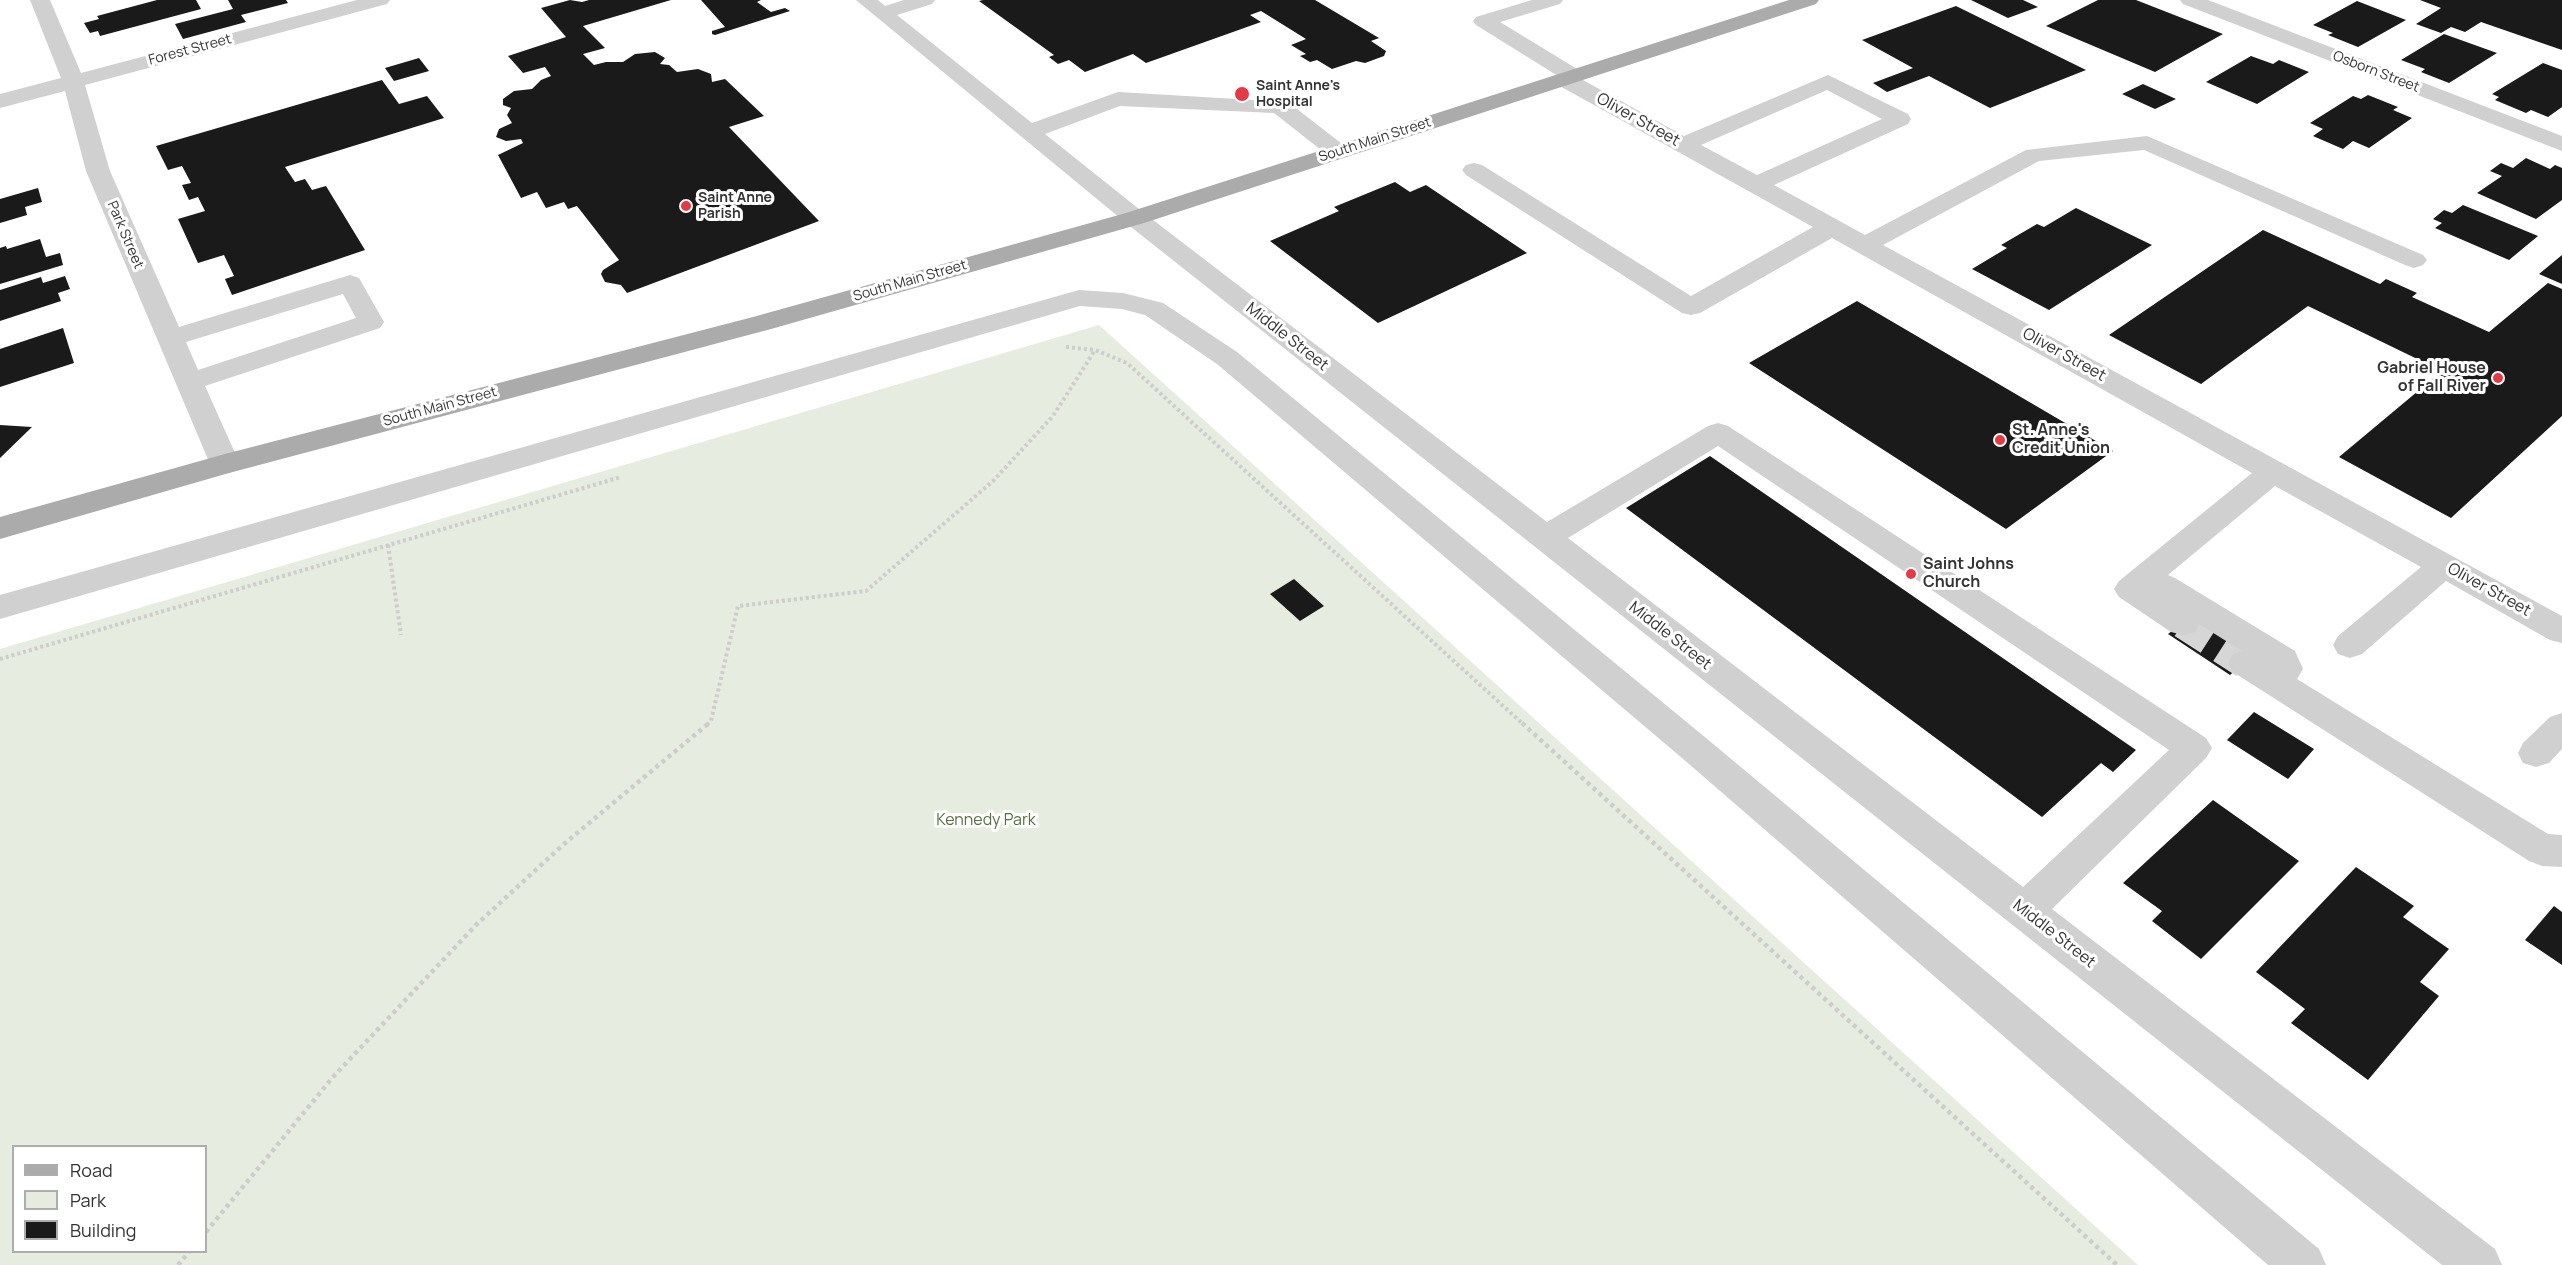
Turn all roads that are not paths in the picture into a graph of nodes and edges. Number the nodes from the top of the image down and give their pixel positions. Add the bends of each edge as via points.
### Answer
1 (40, 0) edge
2 (380, 0) edge
3 (925, 0) edge
4 (1553, 0) edge
5 (1809, 0) edge
6 (2190, 0) edge
7 (874, 7) edge
8 (1570, 78) junction
9 (73, 81) junction
10 (0, 101) edge
11 (1029, 132) junction
12 (2562, 144) edge
13 (1682, 145) junction
14 (1338, 152) junction
15 (1474, 170) dead end
16 (1755, 185) junction
17 (1135, 218) junction
18 (1832, 227) junction
19 (1864, 246) junction
20 (2414, 260) dead end
21 (170, 338) junction
22 (190, 382) junction
23 (225, 464) junction
24 (2274, 471) junction
25 (0, 528) edge
26 (1544, 538) junction
27 (2444, 565) junction
28 (2146, 574) junction
29 (0, 607) edge
30 (2183, 622) tunnel mouth
31 (2562, 631) edge
32 (2350, 645) dead end
33 (2246, 663) tunnel mouth
34 (2294, 693) junction
35 (2562, 727) edge
36 (2536, 753) dead end
37 (2562, 851) edge
38 (2024, 911) junction
39 (2303, 1265) edge
40 (2480, 1265) edge

1 - 9 street, Park Street
2 - 9 street, Forest Street
3 - 7 street
4 - 8 street, Oliver Street via 1483,21
5 - 8 main road, South Main Street
6 - 12 street, Osborn Street
7 - 11 street, Middle Street
8 - 13 street, Oliver Street
8 - 14 main road, South Main Street
9 - 10 street, Forest Street
9 - 21 street, Park Street via 98,171
11 - 14 street via 1118,99 1280,107
11 - 17 street, Middle Street
13 - 16 street, Oliver Street
13 - 16 street via 1828,82 1900,119
14 - 17 main road, South Main Street
15 - 18 street via 1691,307
16 - 18 street, Oliver Street
17 - 23 main road, South Main Street via 762,323
17 - 26 street, Middle Street
18 - 19 street, Oliver Street
19 - 20 street via 2034,155 2147,143
19 - 24 street, Oliver Street
21 - 22 street, Park Street
21 - 22 street via 350,283 371,322
22 - 23 street, Park Street
23 - 25 main road, South Main Street
24 - 27 street, Oliver Street
24 - 28 street
26 - 38 street, Middle Street
26 - 38 street via 1718,433 2194,748
27 - 31 street, Oliver Street
27 - 32 street
28 - 30 street via 2130,589
28 - 34 street via 2283,660
29 - 39 street via 1079,298 1123,301 1154,309 1227,358
33 - 34 street
34 - 37 street via 2542,850
35 - 36 street
38 - 40 street, Middle Street

